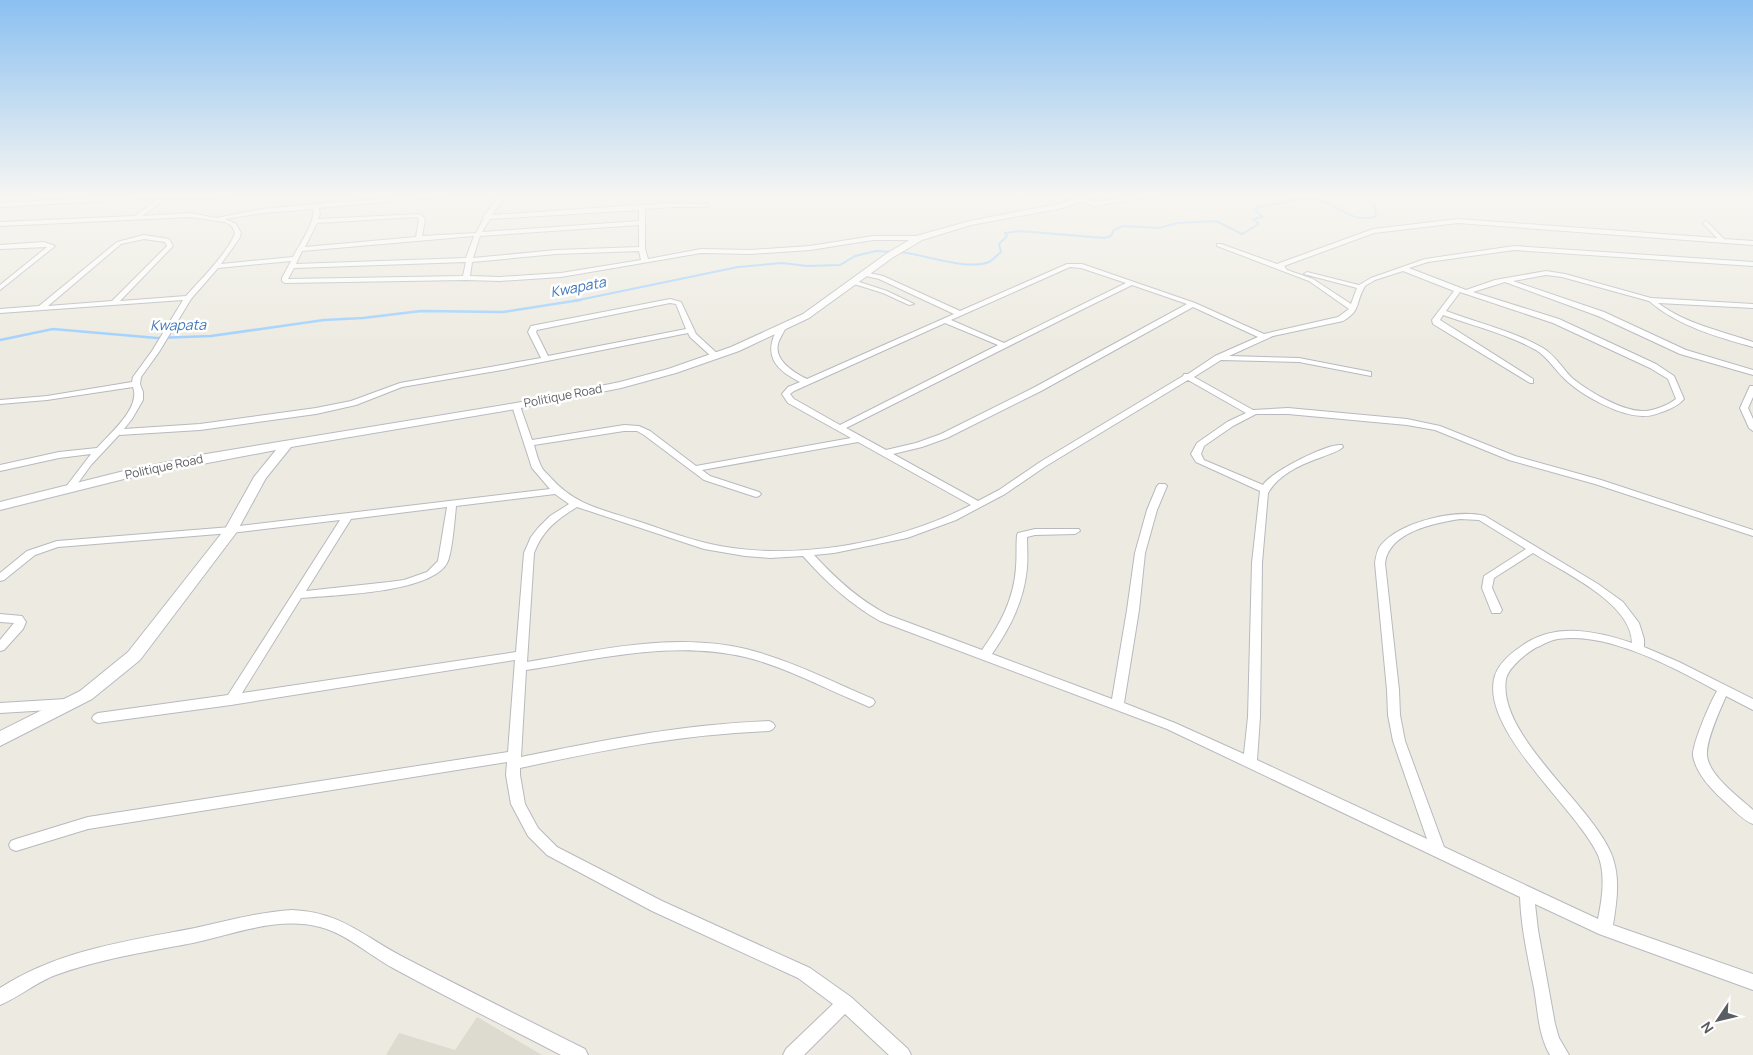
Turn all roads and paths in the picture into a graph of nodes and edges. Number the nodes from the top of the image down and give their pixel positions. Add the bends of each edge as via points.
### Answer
1 (26, 245) edge
2 (49, 245) edge
3 (116, 245) edge
4 (170, 245) edge
5 (231, 245) edge
6 (303, 245) edge
7 (342, 245) edge
8 (473, 245) edge
9 (642, 245) edge
10 (822, 245) edge
11 (904, 245) edge
12 (1219, 245) dead end
13 (1334, 245) edge
14 (0, 247) edge
15 (301, 249) junction
16 (642, 249) junction
17 (468, 260) junction
18 (645, 261) junction
19 (294, 262) junction
20 (1753, 264) edge
21 (216, 266) junction
22 (1278, 266) junction
23 (1402, 268) junction
24 (864, 274) junction
25 (466, 278) junction
26 (1506, 280) junction
27 (853, 282) junction
28 (1132, 283) junction
29 (0, 288) edge
30 (1359, 288) junction
31 (1458, 290) junction
32 (1466, 292) junction
33 (188, 298) junction
34 (1651, 300) junction
35 (113, 304) junction
36 (912, 304) dead end
37 (1194, 304) junction
38 (1753, 306) edge
39 (42, 308) junction
40 (1353, 309) junction
41 (0, 311) edge
42 (1441, 312) junction
43 (960, 314) junction
44 (945, 320) junction
45 (781, 329) junction
46 (690, 330) junction
47 (1264, 337) junction
48 (1751, 342) edge
49 (1003, 345) junction
50 (716, 356) junction
51 (1217, 358) junction
52 (546, 359) junction
53 (1753, 373) edge
54 (1368, 374) dead end
55 (1187, 376) junction
56 (1530, 381) dead end
57 (807, 382) junction
58 (136, 384) junction
59 (1753, 388) edge
60 (1751, 399) edge
61 (0, 402) edge
62 (516, 406) junction
63 (1252, 413) junction
64 (840, 428) junction
65 (1753, 428) edge
66 (117, 432) junction
67 (860, 439) junction
68 (529, 443) junction
69 (287, 444) junction
70 (1339, 447) dead end
71 (100, 450) junction
72 (886, 453) junction
73 (0, 468) edge
74 (693, 469) junction
75 (1162, 486) dead end
76 (70, 488) junction
77 (1264, 489) junction
78 (557, 491) junction
79 (756, 494) dead end
80 (452, 503) junction
81 (576, 504) junction
82 (978, 505) junction
83 (0, 506) edge
84 (347, 517) junction
85 (231, 530) junction
86 (1075, 531) dead end
87 (1753, 533) edge
88 (1532, 549) junction
89 (806, 553) junction
90 (0, 578) edge
91 (299, 595) junction
92 (1496, 610) dead end
93 (0, 618) edge
94 (0, 647) edge
95 (1638, 648) junction
96 (985, 655) junction
97 (522, 661) junction
98 (1724, 690) junction
99 (231, 700) junction
100 (869, 702) dead end
101 (72, 703) junction
102 (1753, 705) edge
103 (1117, 706) junction
104 (0, 708) edge
105 (98, 718) dead end
106 (769, 726) dead end
107 (0, 739) edge
108 (513, 760) junction
109 (1250, 763) junction
110 (1753, 818) edge
111 (16, 846) dead end
112 (1438, 850) junction
113 (1527, 893) junction
114 (1604, 929) junction
115 (1753, 982) edge
116 (0, 997) edge
117 (845, 1003) junction
118 (578, 1055) edge
119 (792, 1055) edge
120 (902, 1055) edge
121 (1560, 1055) edge

1 - 14 street
2 - 29 street via 52,246
3 - 39 street
4 - 35 street
5 - 21 street
6 - 15 street
7 - 15 street
8 - 17 street
9 - 16 street
10 - 18 street via 750,252 700,251
11 - 24 street, Politique Road
12 - 22 street
13 - 22 street
15 - 19 street
16 - 17 street
16 - 18 street
17 - 19 street
17 - 25 street
18 - 25 street via 561,275
19 - 21 street
19 - 25 street via 286,281
20 - 23 street via 1521,248 1435,258
21 - 33 street
22 - 30 street
22 - 40 street via 1285,272 1311,280
23 - 30 street
23 - 31 street
24 - 27 street, Politique Road
24 - 43 street via 881,277
26 - 32 street
26 - 34 street via 1551,273
26 - 53 street via 1596,312 1684,352
27 - 36 street
27 - 45 street, Politique Road via 806,316
28 - 37 street
28 - 43 street via 1082,266 1069,265
28 - 49 street
30 - 40 street
31 - 32 street
31 - 42 street
32 - 42 street via 1564,324 1653,366 1671,378 1680,399 1653,412 1640,414 1628,410 1580,388 1539,348
33 - 35 street
33 - 58 street via 137,377
34 - 38 street
34 - 48 street via 1684,321
35 - 39 street
37 - 47 street
37 - 72 street via 944,436
39 - 41 street
40 - 47 street via 1352,313 1340,319
42 - 56 street via 1436,322
43 - 44 street
44 - 49 street
44 - 57 street
45 - 50 street, Politique Road
45 - 57 street via 774,350 781,366
46 - 50 street
46 - 52 street
46 - 52 street via 679,304 673,301 546,324 532,332
47 - 51 street
49 - 64 street
50 - 62 street, Politique Road via 621,385
51 - 54 street via 1299,360
51 - 55 street
52 - 66 street via 400,385 367,399 316,411 200,427
55 - 63 street
55 - 82 street
57 - 64 street via 791,389 786,396
58 - 61 street
58 - 66 street via 139,400
59 - 60 street
60 - 65 street via 1744,408
62 - 68 street
62 - 69 street, Politique Road
63 - 77 street via 1205,440 1196,454 1201,462 1212,468
63 - 87 street via 1277,410 1326,413 1429,426 1512,458 1598,482
64 - 67 street
66 - 71 street
67 - 72 street
67 - 74 street
68 - 74 street via 632,428 647,433
68 - 78 street via 537,468
69 - 76 street, Politique Road via 224,454
69 - 85 street via 260,477
70 - 77 street via 1305,460
71 - 73 street
71 - 76 street
72 - 82 street
74 - 79 street via 706,478
75 - 103 street via 1140,553
76 - 83 street, Politique Road
77 - 109 street via 1257,563
78 - 80 street
78 - 81 street
80 - 84 street
80 - 91 street via 443,562 430,574 389,586
81 - 89 street via 704,546 754,554
81 - 97 street via 551,520 532,540
82 - 89 street via 907,535 872,544
84 - 85 street
84 - 91 street
85 - 90 street via 57,544 31,553
85 - 101 street via 134,656 104,682
86 - 96 street via 1022,535 1022,573 1014,610
88 - 92 street via 1489,576 1487,588
88 - 95 street via 1594,586 1624,609 1636,632
88 - 112 street via 1490,522 1468,515 1454,516 1398,536 1382,552 1380,563 1394,715 1399,741
89 - 96 street via 843,593 869,610
91 - 99 street
93 - 94 street via 11,617 20,622
95 - 98 street
95 - 114 street via 1602,638 1563,633 1552,635 1536,642 1507,666 1499,689 1510,722 1522,744 1603,851 1610,882 1610,904
96 - 103 street
97 - 99 street
97 - 100 street via 674,646 724,649 762,658
97 - 108 street
98 - 102 street
98 - 110 street via 1717,701 1700,756 1714,781
99 - 105 street
101 - 104 street
101 - 107 street
103 - 109 street via 1171,726
106 - 108 street via 676,733
108 - 111 street via 340,782 88,823
108 - 117 street via 518,804 532,832 552,851 657,906 804,973
109 - 112 street
112 - 113 street
113 - 114 street
113 - 121 street via 1528,926 1548,1025 1552,1042
114 - 115 street
116 - 118 street via 51,970 113,951 265,921 311,918 334,925 394,960
117 - 119 street
117 - 120 street

